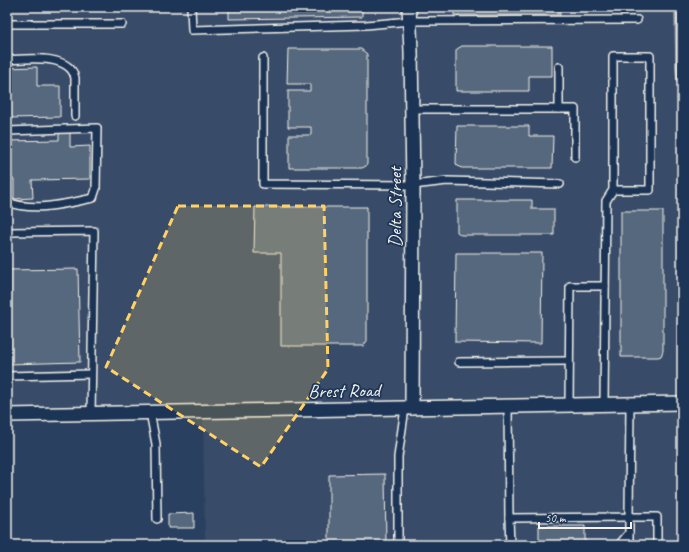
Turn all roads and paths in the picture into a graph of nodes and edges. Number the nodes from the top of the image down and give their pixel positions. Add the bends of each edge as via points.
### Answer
1 (191, 7) edge
2 (409, 7) edge
3 (637, 20) dead end
4 (410, 21) junction
5 (7, 24) edge
6 (122, 24) dead end
7 (263, 58) dead end
8 (7, 60) edge
9 (559, 67) dead end
10 (412, 109) junction
11 (558, 109) junction
12 (75, 116) dead end
13 (7, 131) edge
14 (575, 157) dead end
15 (560, 184) dead end
16 (414, 185) junction
17 (613, 190) junction
18 (7, 202) edge
19 (7, 232) edge
20 (605, 286) junction
21 (569, 361) junction
22 (459, 362) dead end
23 (92, 374) junction
24 (7, 376) edge
25 (682, 403) edge
26 (604, 404) junction
27 (630, 404) junction
28 (569, 405) junction
29 (508, 406) junction
30 (409, 408) junction
31 (150, 412) junction
32 (91, 414) junction
33 (7, 415) edge
34 (629, 517) junction
35 (509, 518) junction
36 (157, 519) dead end
37 (629, 533) junction
38 (398, 545) edge
39 (510, 545) edge
40 (620, 545) edge
41 (629, 545) edge
42 (657, 545) edge

1 - 4 lane via 192,30 366,25
2 - 4 street, Delta Street
3 - 4 lane
4 - 10 street, Delta Street
5 - 6 lane
7 - 16 lane via 263,184
8 - 12 lane via 54,60 71,68 75,78
9 - 11 lane
10 - 11 lane
10 - 16 street, Delta Street
11 - 14 lane via 575,109
13 - 18 lane via 97,128 96,189 93,198 43,206 15,205
15 - 16 lane via 448,181
16 - 30 street, Delta Street
17 - 17 lane via 650,190 650,56 613,56
17 - 20 lane via 606,201
19 - 23 lane via 94,231
20 - 21 lane via 570,286
20 - 26 lane
21 - 22 lane
21 - 28 lane
23 - 24 lane
23 - 32 lane
25 - 27 street, Brest Road
26 - 27 street, Brest Road
26 - 28 street, Brest Road
27 - 34 lane
28 - 29 street, Brest Road
29 - 30 street, Brest Road
29 - 35 lane
30 - 31 street, Brest Road
30 - 38 lane via 398,457
31 - 32 street, Brest Road
31 - 36 lane via 156,444
32 - 33 street, Brest Road
34 - 35 lane
34 - 37 lane
34 - 42 lane via 657,517
35 - 39 lane
37 - 40 lane
37 - 41 lane

